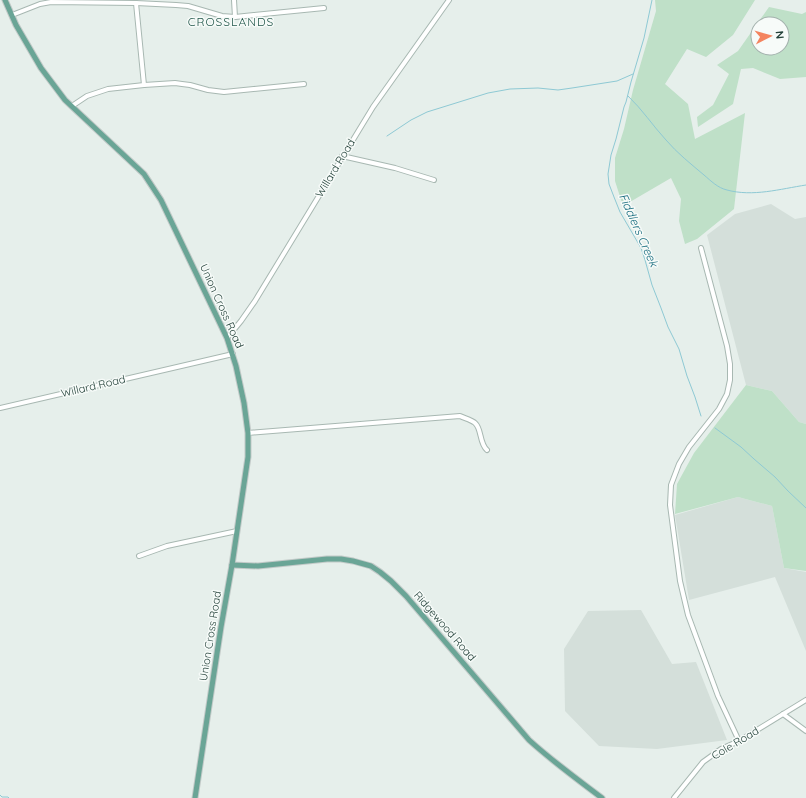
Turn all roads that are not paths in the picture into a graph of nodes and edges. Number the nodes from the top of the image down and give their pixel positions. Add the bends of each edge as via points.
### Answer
1 (5, 0) edge
2 (234, 0) edge
3 (448, 0) edge
4 (136, 3) junction
5 (324, 8) dead end
6 (12, 15) junction
7 (235, 17) junction
8 (304, 84) dead end
9 (144, 85) junction
10 (72, 106) junction
11 (342, 156) junction
12 (434, 180) dead end
13 (701, 248) dead end
14 (227, 338) junction
15 (233, 354) junction
16 (0, 408) edge
17 (248, 433) junction
18 (487, 450) dead end
19 (237, 531) junction
20 (139, 556) dead end
21 (232, 565) junction
22 (806, 700) edge
23 (783, 714) junction
24 (806, 731) edge
25 (739, 741) junction
26 (195, 798) edge
27 (602, 798) edge
28 (674, 798) edge

1 - 6 main road, Union Cross Road
2 - 7 street
3 - 11 street, Willard Road
4 - 6 street via 51,2
4 - 7 street via 188,6
4 - 9 street
5 - 7 street
6 - 10 main road, Union Cross Road via 42,68
8 - 9 street via 224,92 175,83
9 - 10 street via 87,96
10 - 14 main road, Union Cross Road via 144,174 161,200
11 - 12 street
11 - 14 street, Willard Road via 255,301
13 - 25 street via 727,346 730,380 719,409 679,464 671,485 670,505 680,581 688,615 707,669
14 - 15 main road, Union Cross Road
15 - 16 street, Willard Road
15 - 17 main road, Union Cross Road
17 - 18 street via 460,416 475,422
17 - 19 main road, Union Cross Road via 248,457
19 - 20 street via 167,546
19 - 21 main road, Union Cross Road
21 - 26 main road, Union Cross Road
21 - 27 main road, Ridgewood Road via 258,566 341,559 353,560 375,568 406,596 529,740
22 - 23 street, Cole Road
23 - 24 street
23 - 25 street, Cole Road
25 - 28 street, Cole Road via 703,762

